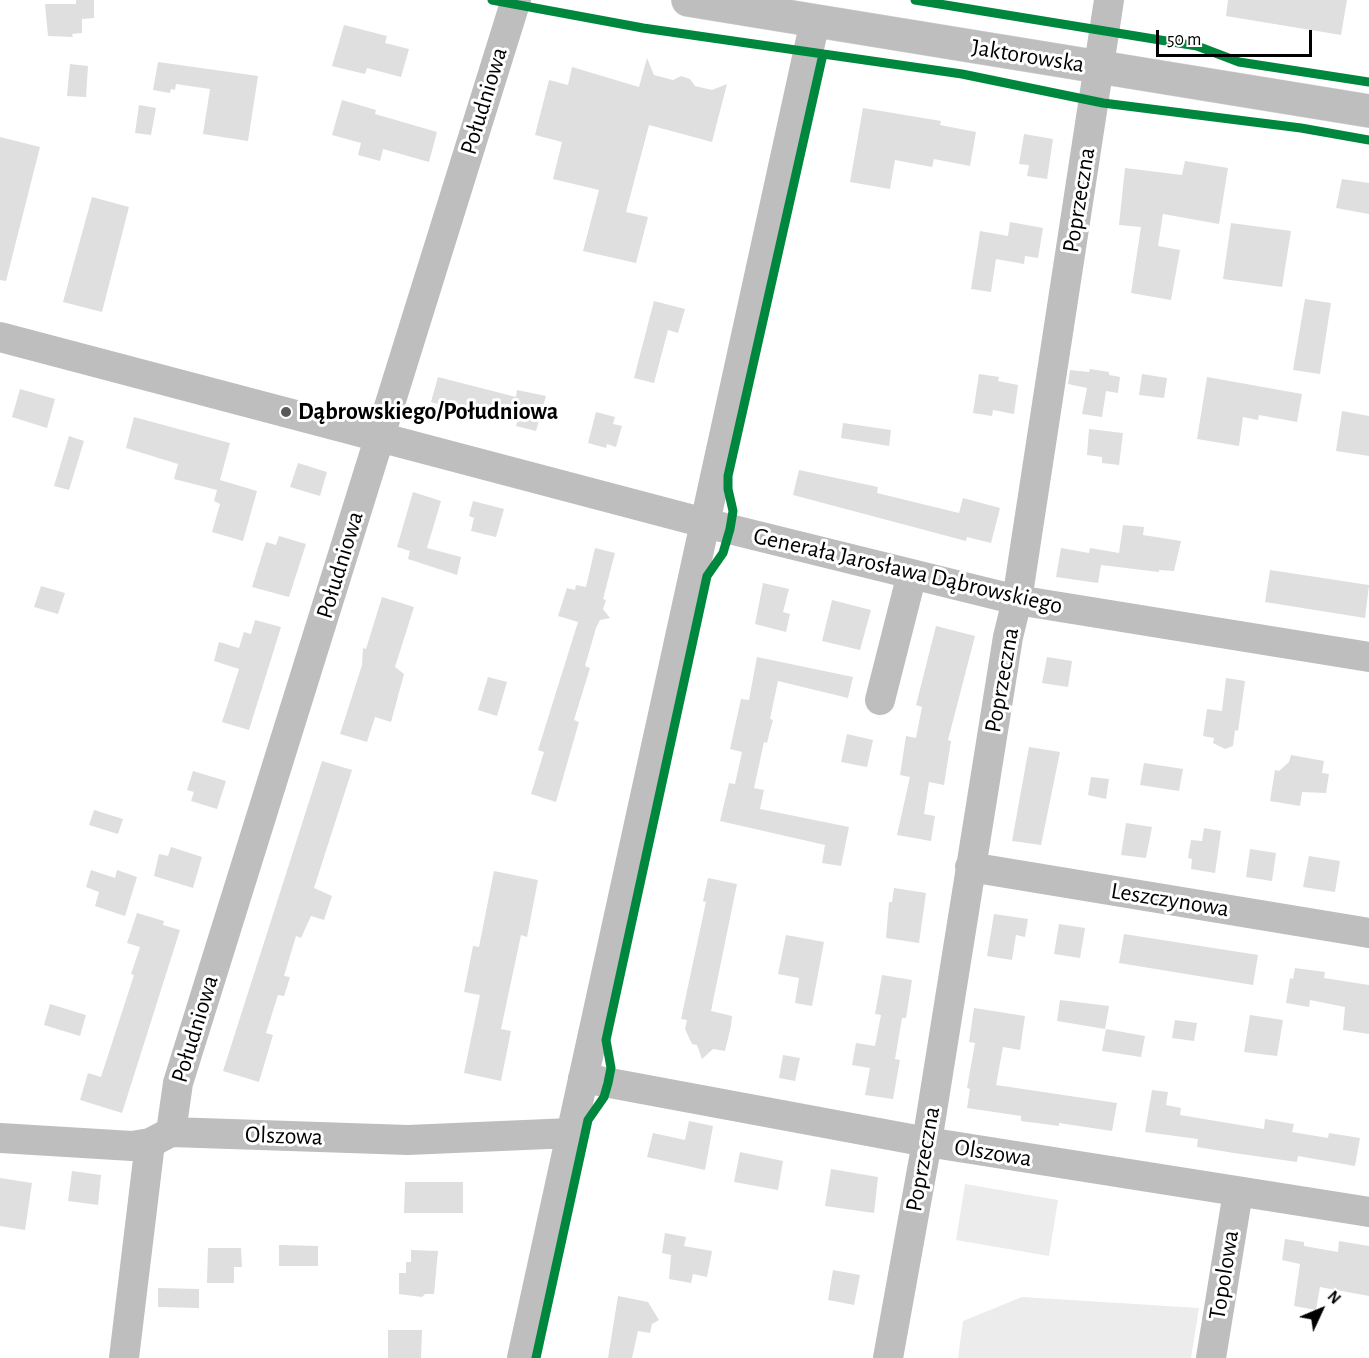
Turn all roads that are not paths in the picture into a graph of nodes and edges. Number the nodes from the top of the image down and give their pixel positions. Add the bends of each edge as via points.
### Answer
1 (516, 0) edge
2 (1109, 0) edge
3 (705, 1) edge
4 (815, 21) junction
5 (1099, 67) junction
6 (1369, 111) edge
7 (0, 338) edge
8 (379, 437) junction
9 (705, 523) junction
10 (912, 574) junction
11 (1017, 600) junction
12 (1369, 657) edge
13 (880, 700) dead end
14 (970, 867) junction
15 (1369, 933) edge
16 (583, 1078) junction
17 (572, 1133) junction
18 (160, 1137) junction
19 (0, 1138) edge
20 (927, 1142) junction
21 (1238, 1192) junction
22 (1369, 1212) edge
23 (124, 1358) edge
24 (522, 1358) edge
25 (888, 1358) edge
26 (1211, 1358) edge

1 - 8 street, Południowa
2 - 5 street, Poprzeczna
3 - 4 main road, Jaktorowska
4 - 5 main road, Jaktorowska
4 - 9 street
5 - 6 main road, Jaktorowska
5 - 11 street, Poprzeczna
7 - 8 street, Generała Jarosława Dąbrowskiego
8 - 9 street, Generała Jarosława Dąbrowskiego
8 - 18 street, Południowa
9 - 10 street, Generała Jarosława Dąbrowskiego
9 - 16 street
10 - 11 street, Generała Jarosława Dąbrowskiego
10 - 13 street
11 - 12 street, Generała Jarosława Dąbrowskiego
11 - 14 street, Poprzeczna
14 - 15 street, Leszczynowa
14 - 20 street, Poprzeczna
16 - 17 street
16 - 20 street, Olszowa
17 - 18 street, Olszowa via 408,1140
17 - 24 street
18 - 19 street, Olszowa via 132,1146
18 - 23 street, Południowa
20 - 21 street, Olszowa
20 - 25 street, Poprzeczna
21 - 22 street, Olszowa
21 - 26 street, Topolowa

